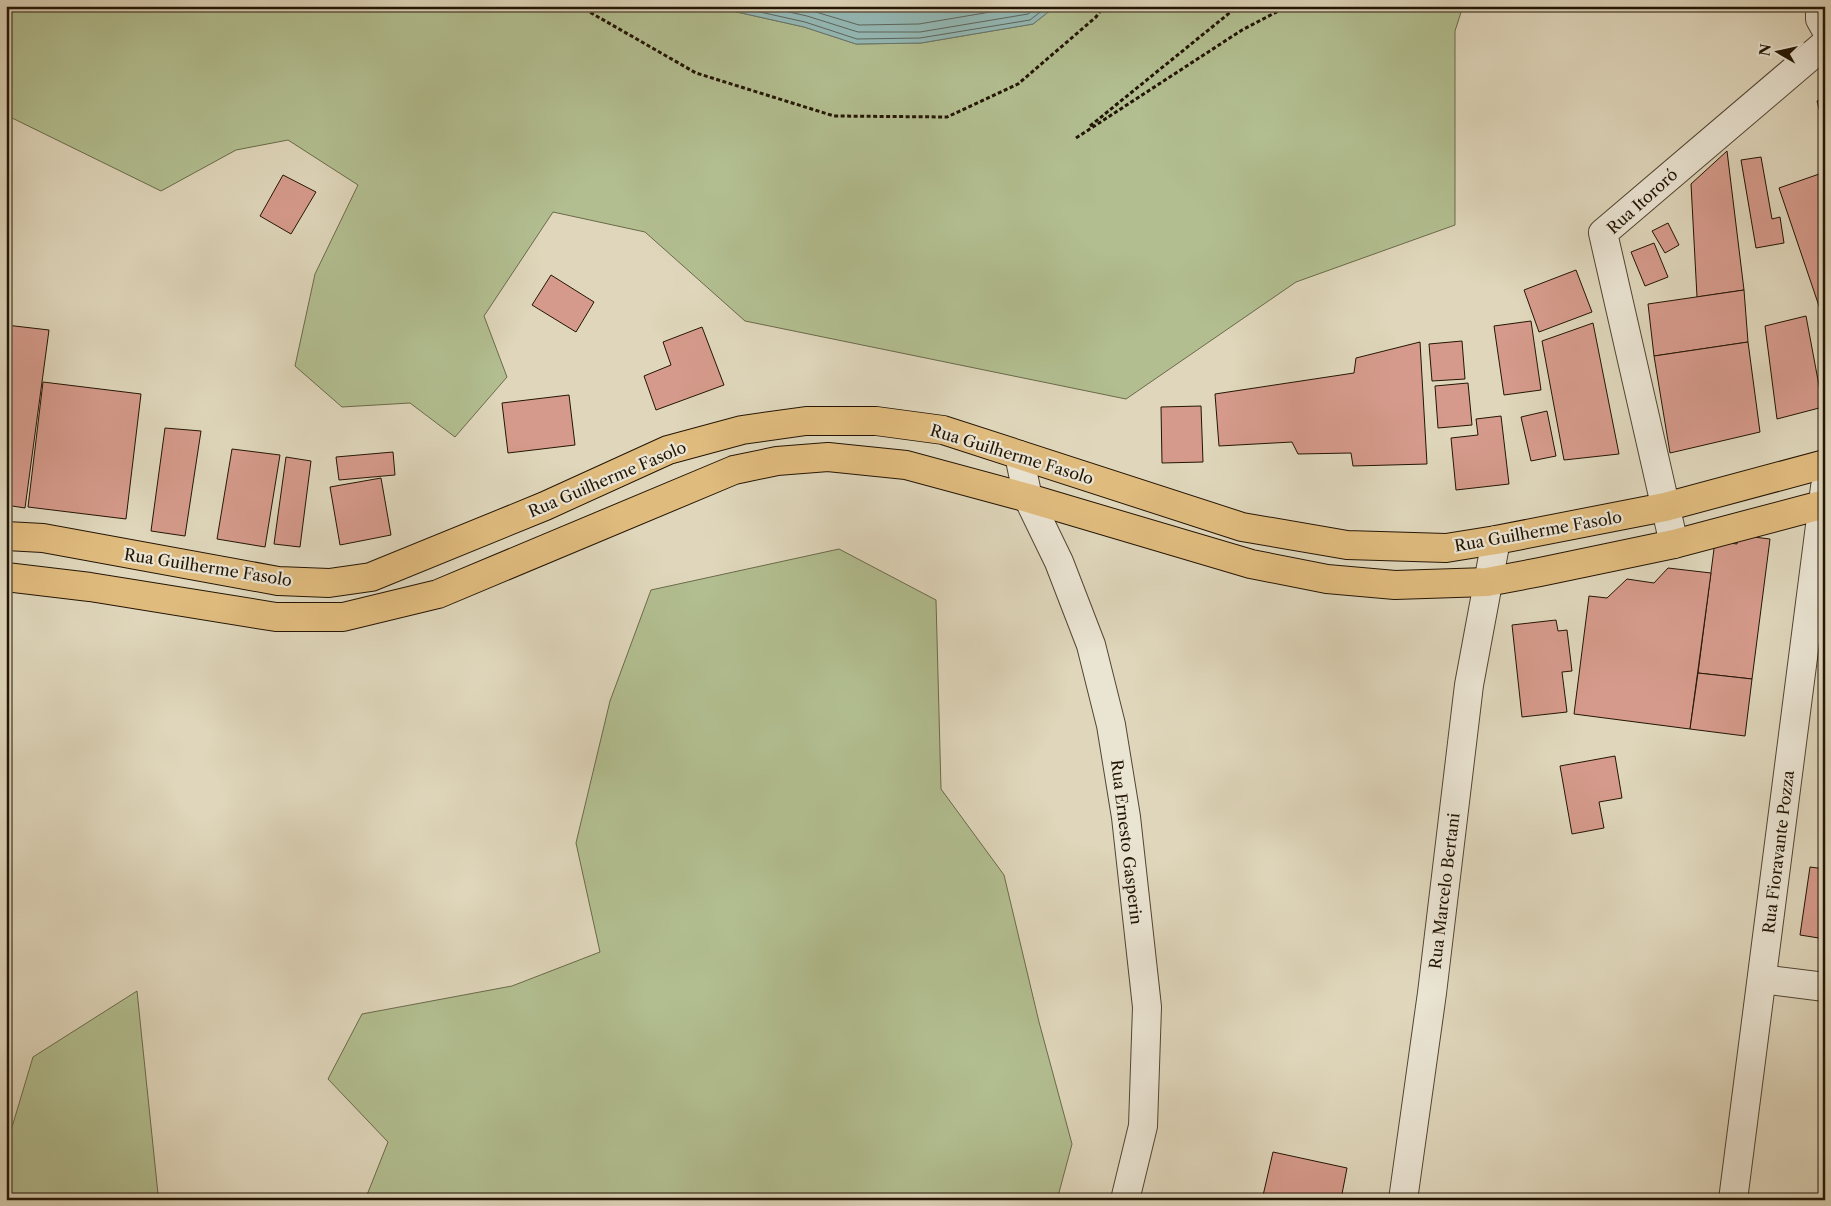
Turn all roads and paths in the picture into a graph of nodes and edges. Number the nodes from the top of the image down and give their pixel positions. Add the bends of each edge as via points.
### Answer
1 (579, 6) edge
2 (1104, 6) edge
3 (1238, 6) edge
4 (1288, 6) edge
5 (1820, 6) edge
6 (1825, 28) edge
7 (1825, 44) edge
8 (1018, 455) junction
9 (1825, 464) edge
10 (1028, 498) junction
11 (1824, 498) edge
12 (1665, 507) junction
13 (6, 536) edge
14 (1496, 540) junction
15 (1674, 544) junction
16 (6, 577) edge
17 (1487, 582) junction
18 (1762, 979) junction
19 (1825, 987) edge
20 (1125, 1200) edge
21 (1403, 1200) edge
22 (1733, 1200) edge

1 - 2 path via 696,73 834,116 937,117 947,117 1018,84 1096,17
3 - 4 path via 1076,138 1242,30
5 - 6 street via 1820,19
7 - 12 street, Rua Itororó via 1603,233
8 - 10 street, Rua Ernesto Gasperin
8 - 13 main road, Rua Guilherme Fasolo via 943,430 876,421 806,421 742,430 668,450 545,506 371,577 329,583 278,581 43,538
8 - 14 main road, Rua Guilherme Fasolo via 1242,527 1347,545 1446,548
9 - 12 main road, Rua Guilherme Fasolo
10 - 16 main road via 906,465 828,457 777,461 734,470 438,594 343,617 276,617
10 - 17 main road via 1251,564 1327,579 1395,585
10 - 20 street, Rua Ernesto Gasperin via 1059,562 1091,645 1111,725 1126,817 1147,1007 1143,1126
11 - 15 main road
11 - 18 street, Rua Fioravante Pozza
12 - 14 main road, Rua Guilherme Fasolo
12 - 15 street, Rua Itororó
14 - 17 street, Rua Marcelo Bertani
15 - 17 main road
17 - 21 street, Rua Marcelo Bertani via 1468,685 1432,994
18 - 19 street
18 - 22 street, Rua Fioravante Pozza

